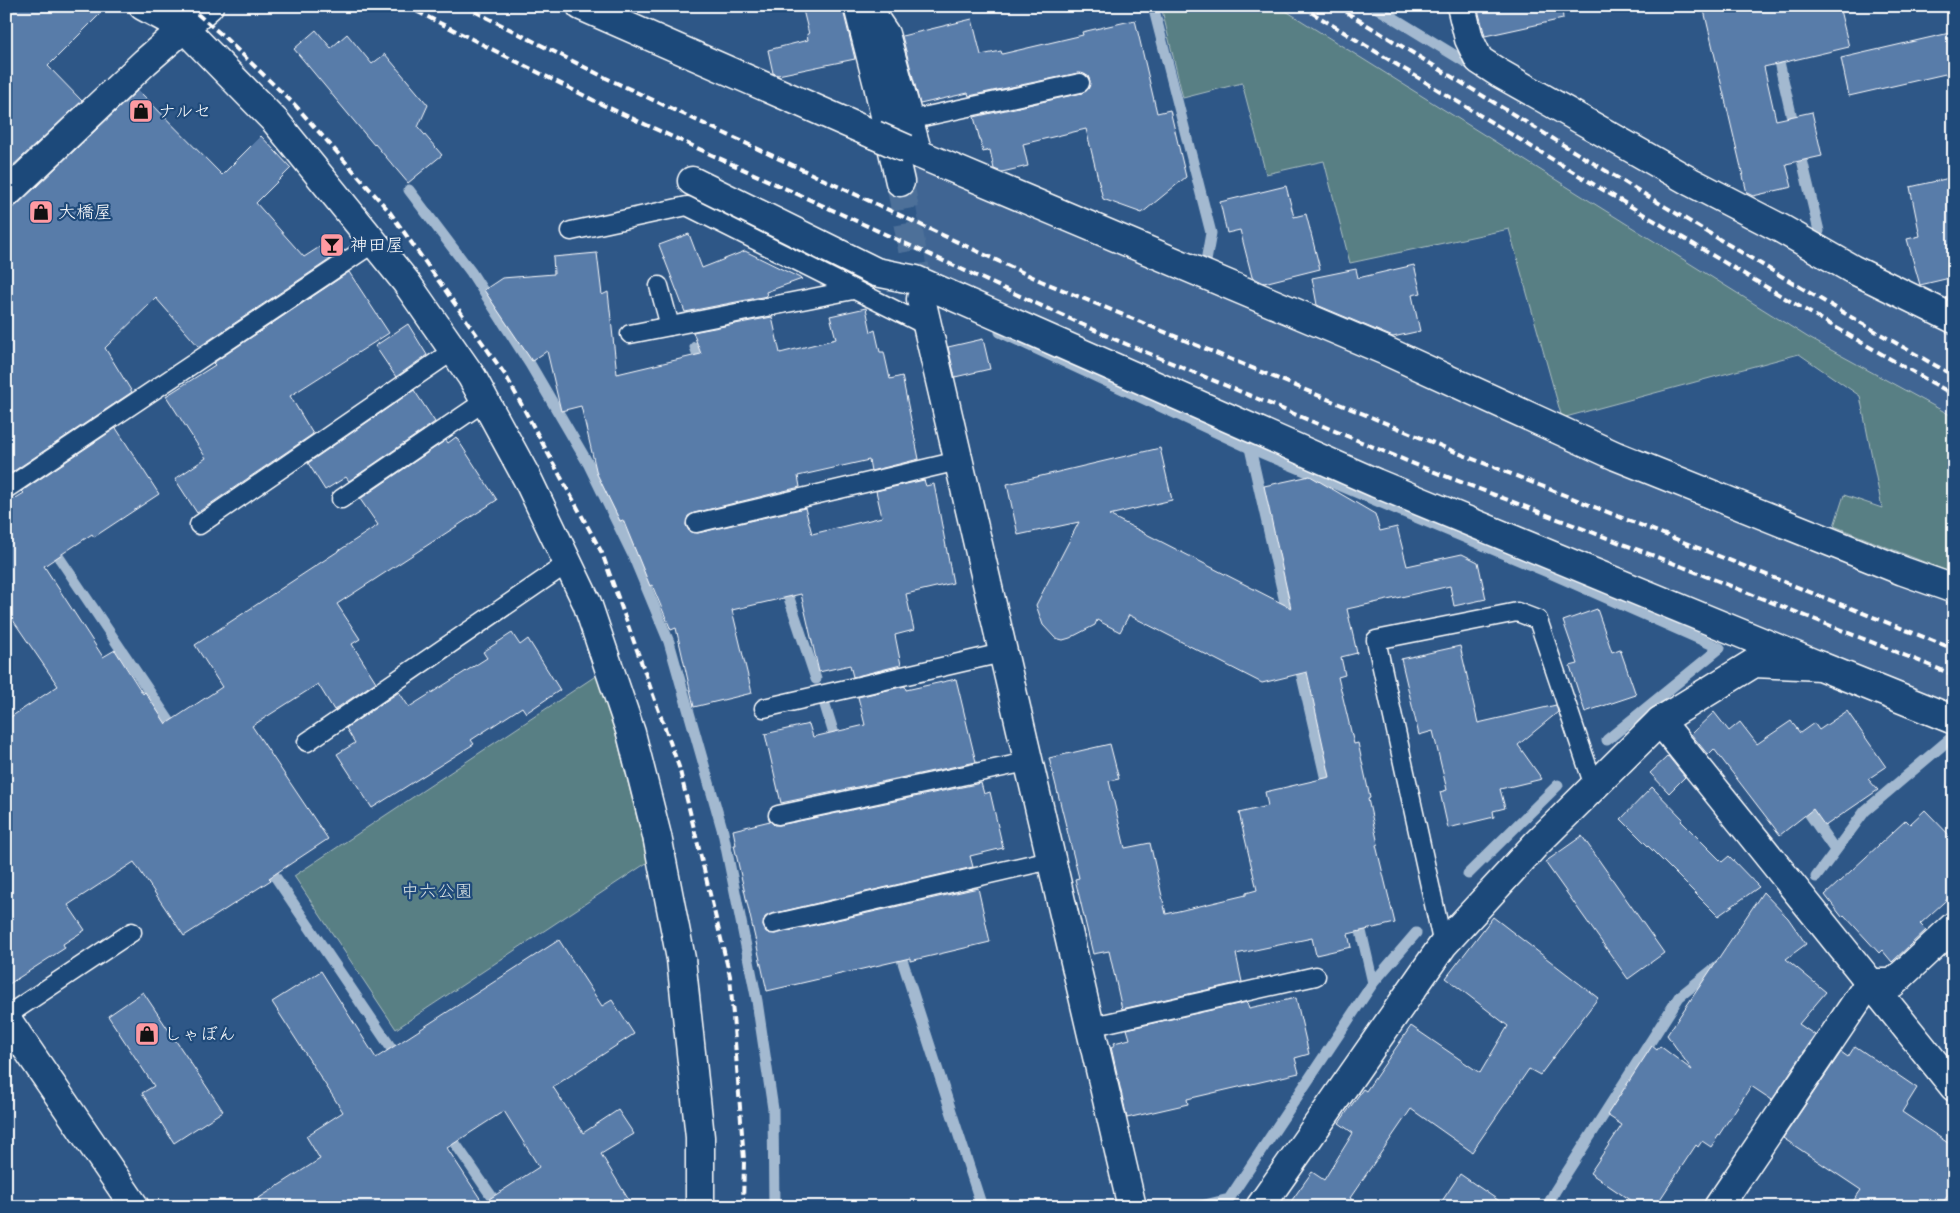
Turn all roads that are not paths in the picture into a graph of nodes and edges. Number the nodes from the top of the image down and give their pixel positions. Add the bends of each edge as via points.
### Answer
1 (143, 6) edge
2 (209, 6) edge
3 (581, 6) edge
4 (858, 6) edge
5 (866, 6) edge
6 (1461, 6) edge
7 (184, 28) junction
8 (1080, 83) dead end
9 (908, 120) junction
10 (912, 152) junction
11 (692, 181) dead end
12 (900, 182) tunnel mouth
13 (6, 194) edge
14 (571, 230) dead end
15 (375, 242) junction
16 (659, 286) dead end
17 (853, 290) junction
18 (921, 300) tunnel mouth
19 (1954, 319) edge
20 (670, 326) junction
21 (927, 326) junction
22 (630, 334) dead end
23 (454, 350) junction
24 (485, 401) junction
25 (958, 460) junction
26 (6, 490) edge
27 (340, 499) dead end
28 (696, 523) dead end
29 (199, 525) dead end
30 (568, 563) junction
31 (1954, 589) edge
32 (1002, 653) junction
33 (1820, 666) junction
34 (764, 708) dead end
35 (1954, 720) edge
36 (1660, 722) junction
37 (307, 742) dead end
38 (1027, 762) junction
39 (1594, 786) junction
40 (778, 815) dead end
41 (1050, 860) junction
42 (773, 924) dead end
43 (1954, 926) edge
44 (132, 932) dead end
45 (1443, 945) junction
46 (1316, 976) dead end
47 (1869, 983) junction
48 (6, 1017) edge
49 (1089, 1027) junction
50 (1954, 1088) edge
51 (135, 1207) edge
52 (700, 1207) edge
53 (1132, 1207) edge
54 (1260, 1207) edge
55 (1718, 1207) edge

1 - 7 street
2 - 7 street
3 - 10 street, bridge
4 - 12 street
5 - 9 street via 885,34
6 - 19 street via 1469,39 1479,60 1499,73 1691,182 1852,269
7 - 13 street
7 - 15 street via 276,122
8 - 9 lane
9 - 10 street
10 - 31 street via 1386,351 1616,456
11 - 33 street via 876,272 916,280 1376,483
14 - 17 lane via 687,206
15 - 23 street
15 - 26 lane
16 - 20 lane
17 - 20 lane
17 - 21 lane
18 - 21 street
20 - 22 lane
21 - 25 street
23 - 24 street
23 - 29 lane
24 - 27 lane
24 - 30 street
25 - 28 lane
25 - 32 street
30 - 37 lane
30 - 52 street via 587,602 631,733 657,836 681,958 700,1138
32 - 34 lane
32 - 38 street
33 - 35 street
33 - 36 street via 1754,663
36 - 39 street
36 - 47 street
38 - 40 lane
38 - 41 street
39 - 45 street
39 - 45 lane via 1538,620 1517,612 1376,640
41 - 42 lane
41 - 49 street
43 - 47 street via 1893,983
44 - 48 lane
45 - 54 street
46 - 49 lane
47 - 50 street
47 - 55 street
48 - 51 street
49 - 53 street

